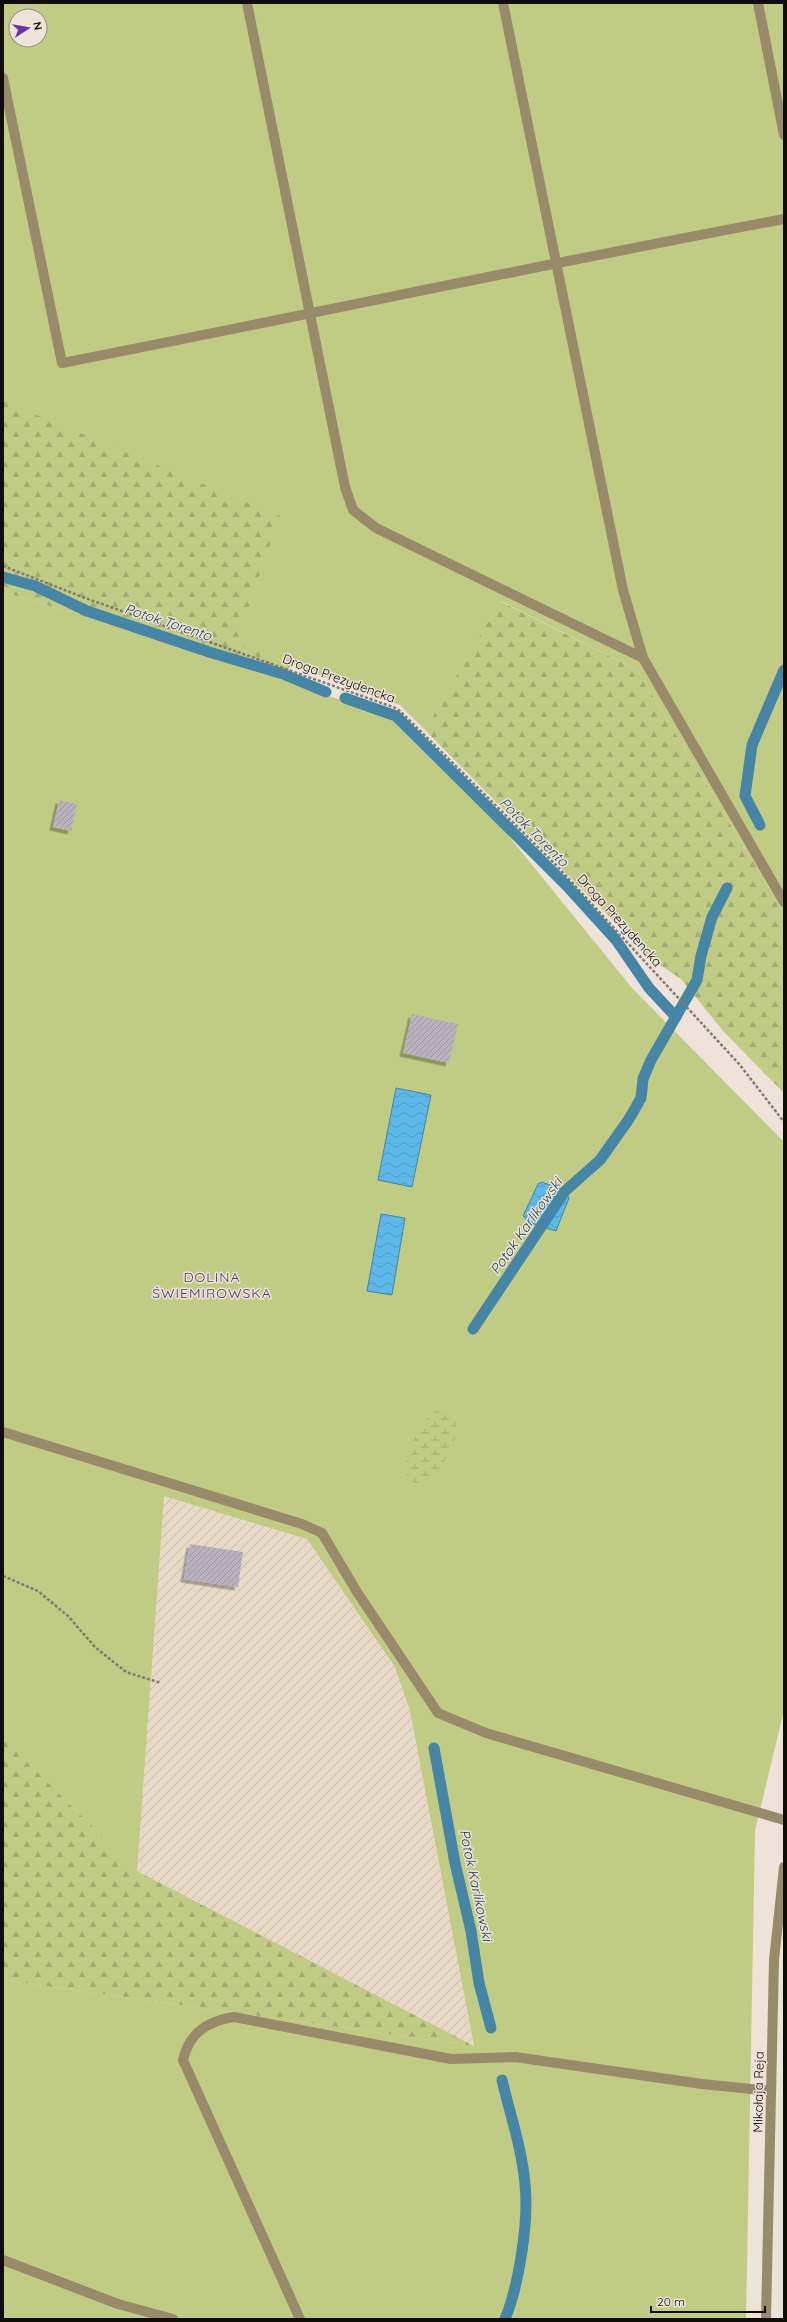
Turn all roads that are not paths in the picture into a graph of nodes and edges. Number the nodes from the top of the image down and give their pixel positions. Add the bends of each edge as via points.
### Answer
1 (247, 3) edge
2 (503, 3) edge
3 (758, 3) edge
4 (3, 78) edge
5 (784, 135) edge
6 (784, 219) edge
7 (557, 262) junction
8 (310, 314) junction
9 (643, 658) junction
10 (784, 902) edge
11 (3, 1432) edge
12 (784, 1820) edge
13 (784, 1866) edge
14 (771, 2092) junction
15 (3, 2260) edge
16 (173, 2319) edge
17 (300, 2319) edge
18 (766, 2319) edge

1 - 8 street
2 - 7 street
3 - 5 street
4 - 8 street via 62,363
6 - 7 street
7 - 8 street
7 - 9 street via 623,590
8 - 9 street via 345,487 353,510 376,528
9 - 10 street
11 - 12 street via 302,1524 322,1533 356,1592 438,1713 486,1733
13 - 14 street, Mikołaja Reja via 774,1960
14 - 17 street via 515,2057 451,2059 234,2017 219,2019 193,2036 186,2046 183,2060
14 - 18 street, Mikołaja Reja
15 - 16 street via 118,2304

